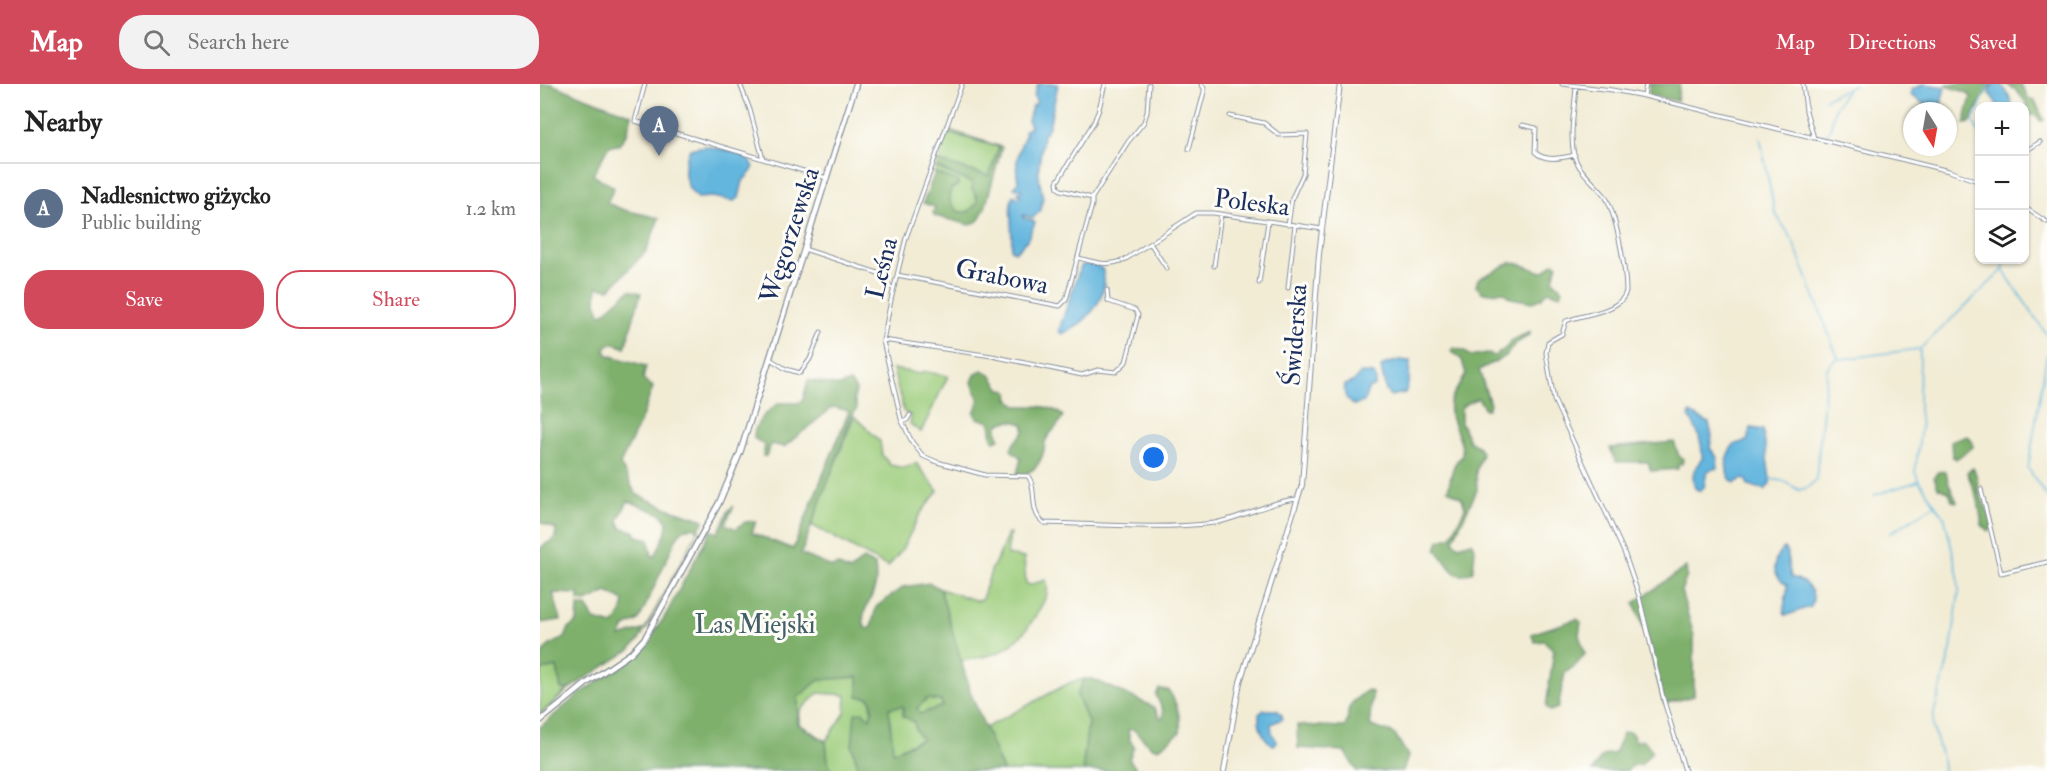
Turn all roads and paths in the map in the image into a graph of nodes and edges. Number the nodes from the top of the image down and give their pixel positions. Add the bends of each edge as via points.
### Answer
1 (645, 84) edge
2 (740, 84) edge
3 (856, 84) edge
4 (962, 84) edge
5 (1105, 84) edge
6 (1149, 84) edge
7 (1200, 84) edge
8 (1340, 84) edge
9 (1562, 84) edge
10 (1646, 84) edge
11 (1803, 84) edge
12 (1578, 85) edge
13 (1644, 96) junction
14 (1230, 116) dead end
15 (1522, 125) dead end
16 (1814, 138) junction
17 (2040, 142) dead end
18 (1189, 149) dead end
19 (2029, 149) edge
20 (1575, 155) junction
21 (763, 159) junction
22 (827, 178) junction
23 (1975, 180) edge
24 (1092, 198) junction
25 (2029, 210) edge
26 (1221, 214) junction
27 (1268, 222) junction
28 (2047, 222) edge
29 (1288, 225) junction
30 (1295, 225) junction
31 (1323, 229) junction
32 (1150, 243) junction
33 (804, 249) junction
34 (1079, 258) junction
35 (1214, 266) dead end
36 (1167, 269) dead end
37 (897, 275) junction
38 (1259, 283) dead end
39 (894, 288) junction
40 (1288, 288) dead end
41 (1107, 290) dead end
42 (821, 332) dead end
43 (883, 340) junction
44 (770, 359) junction
45 (910, 415) dead end
46 (902, 422) junction
47 (1982, 489) dead end
48 (1298, 499) junction
49 (2047, 562) edge
50 (540, 721) edge
51 (1224, 771) edge
52 (1685, 771) edge

1 - 21 street via 635,121
2 - 21 street
3 - 22 main road, Węgorzewska
4 - 37 street, Leśna via 906,238
5 - 24 street via 1094,122 1057,182 1061,190
6 - 24 street via 1144,122
7 - 18 street via 1204,92
8 - 31 street, Świderska
9 - 12 street
10 - 13 street
11 - 16 street
12 - 13 street
12 - 20 street via 1573,131
13 - 16 street
14 - 29 street via 1264,123 1279,135 1307,134 1303,174 1292,198
15 - 20 street via 1536,128 1535,152 1540,157
16 - 23 street
17 - 19 street
20 - 52 street via 1611,208 1626,291 1616,305 1566,321 1562,334 1548,342 1551,392 1624,552
21 - 22 street
22 - 33 main road, Węgorzewska
24 - 34 street
25 - 28 street
26 - 27 street, Poleska
26 - 32 street, Poleska via 1196,213
26 - 35 street
27 - 29 street, Poleska
27 - 38 street
29 - 30 street, Poleska
30 - 31 street, Poleska
30 - 40 street
31 - 48 street, Świderska via 1305,465
32 - 34 street, Poleska via 1113,265
32 - 36 street
33 - 39 street via 878,273
33 - 44 main road, Węgorzewska
34 - 37 street, Grabowa via 1066,300 1060,306
37 - 39 street, Leśna
39 - 43 street, Leśna
41 - 43 street via 1108,302 1135,310 1138,315 1126,362 1116,372 1098,370 1082,375
42 - 44 street via 800,373
43 - 46 street, Leśna
44 - 50 main road, Węgorzewska via 740,453 719,503 645,638 631,653
45 - 46 street
46 - 48 street, Leśna via 918,451 928,459 985,475 1028,476 1036,511 1044,523 1134,527 1200,524 1220,522
47 - 49 street via 2001,573
48 - 51 street, Świderska via 1240,682

